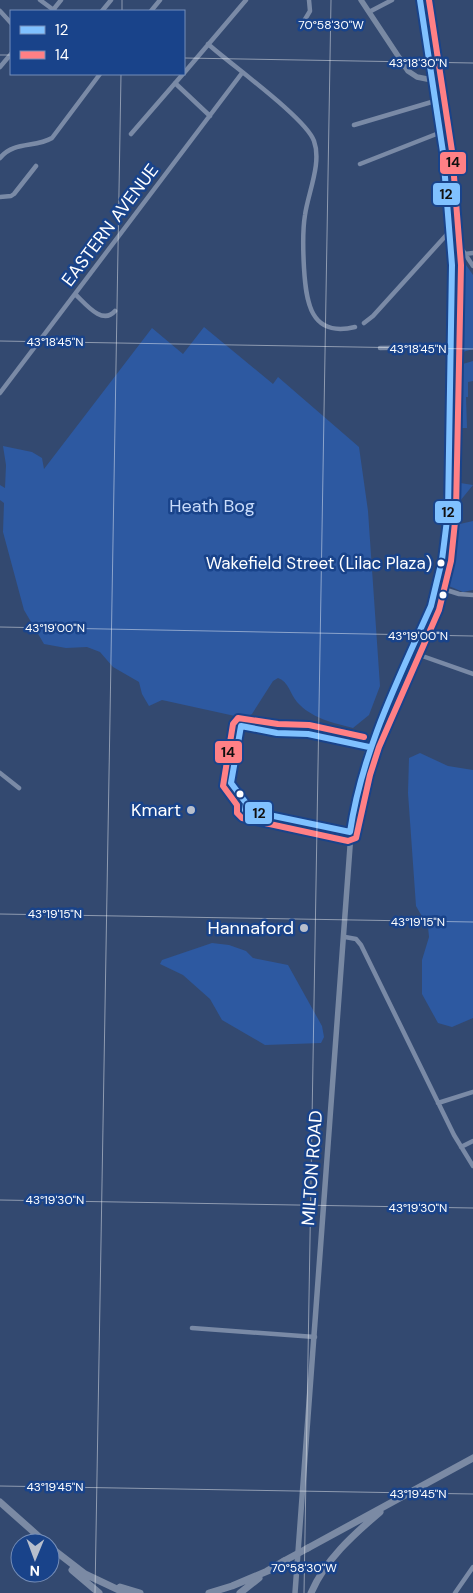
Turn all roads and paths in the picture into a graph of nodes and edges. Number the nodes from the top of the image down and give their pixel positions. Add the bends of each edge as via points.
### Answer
1 (40, 0) edge
2 (61, 0) edge
3 (111, 0) edge
4 (160, 0) edge
5 (246, 0) edge
6 (309, 0) edge
7 (361, 0) edge
8 (392, 0) edge
9 (420, 0) edge
10 (0, 10) edge
11 (54, 10) edge
12 (103, 10) edge
13 (152, 10) edge
14 (369, 12) junction
15 (304, 21) dead end
16 (10, 23) edge
17 (208, 44) junction
18 (10, 55) edge
19 (0, 67) edge
20 (185, 71) edge
21 (242, 73) junction
22 (99, 75) edge
23 (182, 75) edge
24 (432, 80) junction
25 (175, 84) junction
26 (435, 101) junction
27 (210, 116) junction
28 (354, 125) dead end
29 (439, 133) junction
30 (131, 134) dead end
31 (0, 158) edge
32 (360, 164) dead end
33 (36, 166) dead end
34 (0, 197) edge
35 (450, 231) junction
36 (473, 253) edge
37 (465, 254) junction
38 (473, 266) edge
39 (75, 294) junction
40 (115, 311) dead end
41 (364, 323) dead end
42 (355, 327) dead end
43 (450, 347) junction
44 (380, 348) dead end
45 (0, 393) edge
46 (437, 587) junction
47 (473, 595) edge
48 (411, 652) junction
49 (473, 674) edge
50 (0, 774) edge
51 (19, 788) dead end
52 (344, 937) junction
53 (473, 1092) edge
54 (438, 1103) junction
55 (473, 1141) edge
56 (461, 1147) junction
57 (473, 1166) edge
58 (192, 1328) dead end
59 (315, 1337) junction
60 (473, 1458) edge
61 (0, 1502) edge
62 (392, 1502) junction
63 (35, 1533) edge
64 (60, 1555) edge
65 (60, 1556) edge
66 (473, 1567) edge
67 (270, 1570) junction
68 (93, 1578) junction
69 (99, 1593) edge
70 (125, 1593) edge
71 (140, 1593) edge
72 (209, 1593) edge
73 (240, 1593) edge
74 (295, 1593) edge
75 (311, 1593) edge
76 (455, 1593) edge

1 - 11 street
2 - 11 street
3 - 12 street
4 - 13 street
5 - 17 street
6 - 15 street via 310,11
7 - 14 main road
8 - 14 street
9 - 24 main road, MILTON ROAD
10 - 16 street
14 - 24 main road via 408,71
17 - 20 street
17 - 21 street
18 - 19 street
21 - 27 street, EASTERN AVENUE
21 - 42 street via 312,136 316,158 303,235 307,303 327,326 338,329
22 - 31 street via 52,138 14,147
23 - 25 street
24 - 26 main road, MILTON ROAD
25 - 27 street
25 - 30 street
26 - 28 street
26 - 29 main road, MILTON ROAD
27 - 39 street, EASTERN AVENUE
29 - 32 street
29 - 35 main road, MILTON ROAD
33 - 34 street via 14,194
35 - 37 street
35 - 41 street
35 - 43 main road, MILTON ROAD
36 - 37 street
37 - 38 street
39 - 40 street via 86,306 105,316
39 - 45 street, EASTERN AVENUE
43 - 44 street
43 - 46 main road, MILTON ROAD via 448,489
46 - 47 street
46 - 48 main road, MILTON ROAD
48 - 49 street
48 - 52 main road, MILTON ROAD via 370,746 358,783 352,812
50 - 51 street
52 - 54 street via 361,945
52 - 59 main road, MILTON ROAD
53 - 54 street
54 - 56 street
55 - 56 street
56 - 57 street
58 - 59 street
59 - 74 main road, MILTON ROAD
60 - 62 highway
61 - 63 highway
62 - 67 highway, bridge
62 - 75 highway via 346,1543 324,1570
64 - 68 highway
65 - 69 highway
66 - 76 street
67 - 72 highway
67 - 73 highway
68 - 70 highway
68 - 71 highway

